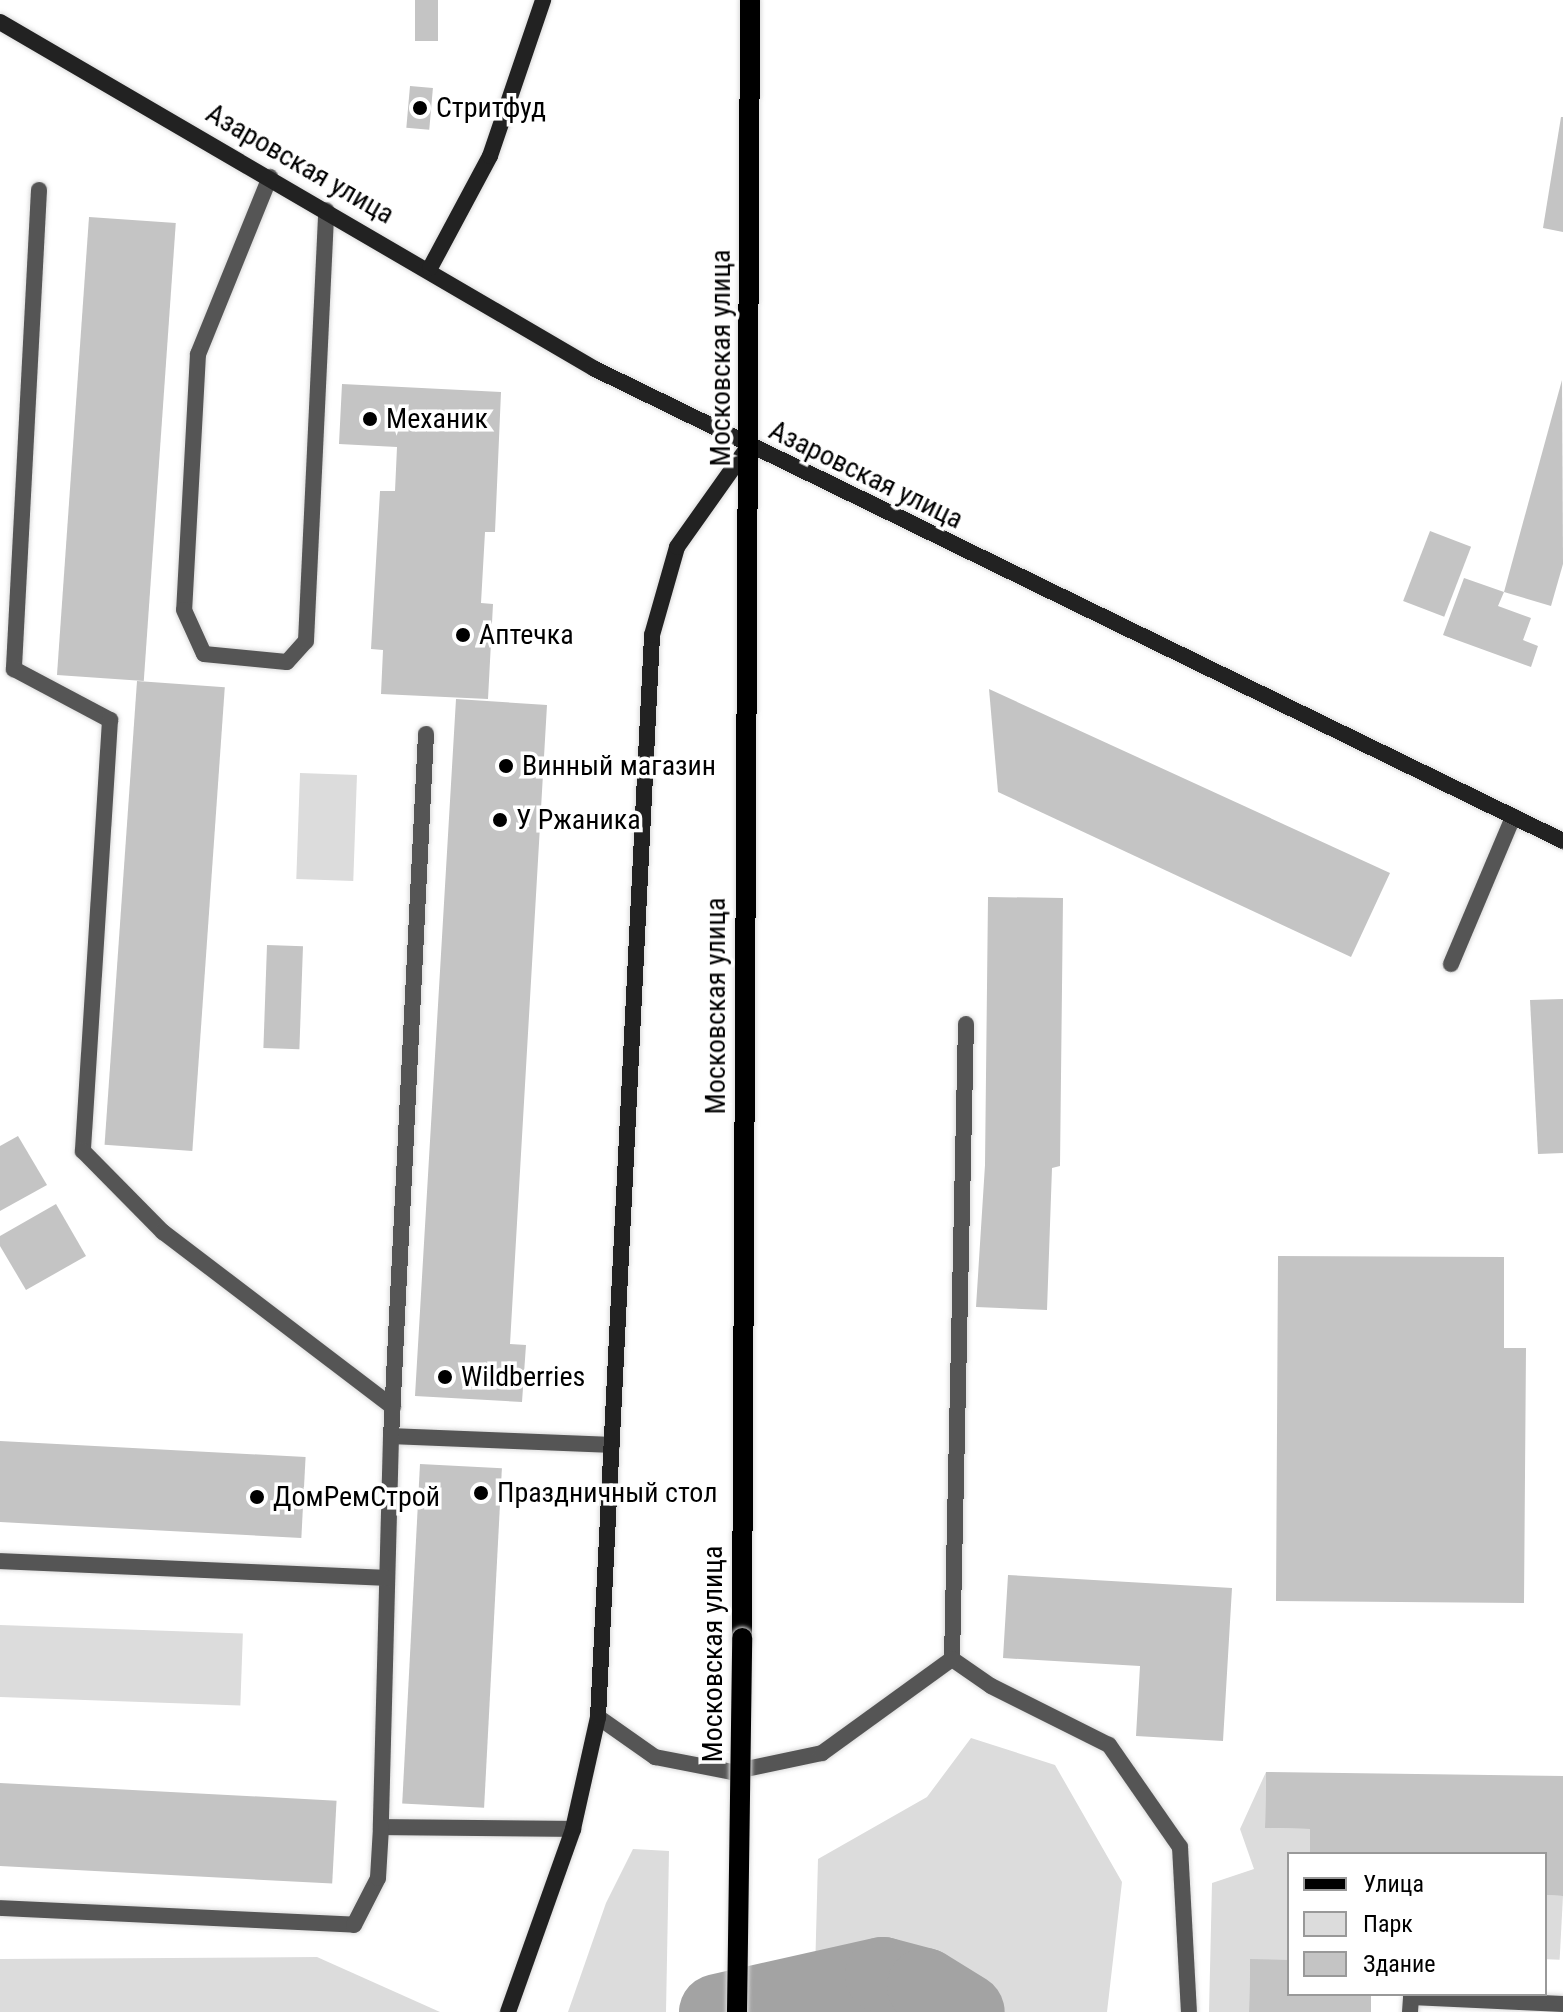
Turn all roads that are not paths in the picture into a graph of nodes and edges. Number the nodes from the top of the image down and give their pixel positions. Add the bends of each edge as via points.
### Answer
1 (543, 0) edge
2 (750, 0) edge
3 (0, 22) edge
4 (270, 177) junction
5 (39, 190) dead end
6 (326, 210) junction
7 (430, 268) junction
8 (748, 447) junction
9 (426, 734) dead end
10 (1513, 817) junction
11 (1563, 841) edge
12 (1451, 964) dead end
13 (966, 1024) dead end
14 (393, 1407) junction
15 (391, 1436) junction
16 (612, 1445) junction
17 (0, 1561) edge
18 (387, 1578) junction
19 (952, 1659) junction
20 (598, 1717) junction
21 (381, 1827) junction
22 (573, 1829) junction
23 (0, 1908) edge
24 (1563, 2004) edge
25 (508, 2012) edge
26 (737, 2012) edge
27 (1189, 2012) edge
28 (1410, 2012) edge

1 - 7 street via 490,156
2 - 8 main road, Московская улица
3 - 4 street, Азаровская улица
4 - 6 street, Азаровская улица
4 - 6 lane via 198,354 184,610 204,654 287,662 306,641
5 - 14 lane via 14,669 110,720 83,1151 163,1232
6 - 7 street, Азаровская улица
7 - 8 street, Азаровская улица via 595,369
8 - 10 street, Азаровская улица
8 - 16 street via 677,547 652,635
8 - 26 main road, Московская улица, bridge
9 - 14 lane
10 - 11 street, Азаровская улица
10 - 12 lane
13 - 19 lane
14 - 15 lane
15 - 16 lane
15 - 18 lane
16 - 20 street
17 - 18 lane
18 - 21 lane
19 - 20 lane via 822,1753 732,1772 655,1757
19 - 27 lane via 991,1686 1109,1745 1180,1847
20 - 22 street
21 - 22 lane
21 - 23 lane via 378,1878 354,1925
22 - 25 street
24 - 28 lane via 1411,1997

